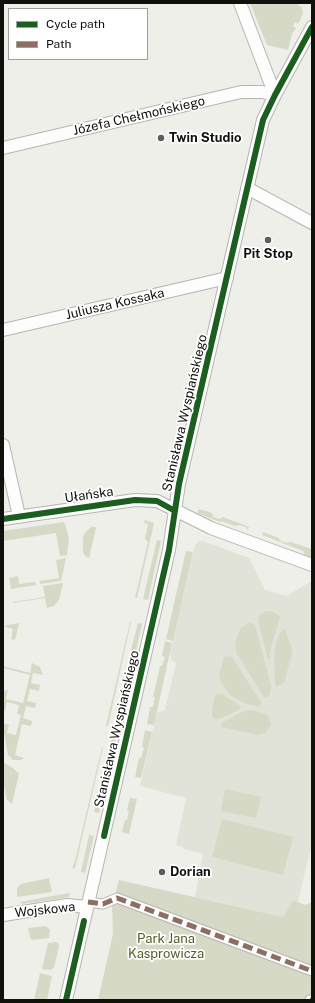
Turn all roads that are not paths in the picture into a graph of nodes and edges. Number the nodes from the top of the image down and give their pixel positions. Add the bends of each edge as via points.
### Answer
1 (240, 3) edge
2 (312, 27) edge
3 (275, 95) junction
4 (3, 148) edge
5 (247, 188) junction
6 (312, 223) edge
7 (227, 278) junction
8 (3, 330) edge
9 (3, 445) edge
10 (175, 511) junction
11 (19, 516) junction
12 (3, 519) edge
13 (312, 565) edge
14 (88, 904) junction
15 (3, 915) edge
16 (312, 971) edge
17 (66, 1000) edge

1 - 3 street
2 - 3 street, Stanisława Wyspiańskiego
3 - 4 street, Józefa Chełmońskiego via 241,92
3 - 5 street, Stanisława Wyspiańskiego via 263,120
5 - 6 street
5 - 7 street, Stanisława Wyspiańskiego
7 - 8 street, Juliusza Kossaka
7 - 10 street, Stanisława Wyspiańskiego
9 - 11 street
10 - 11 street, Ułańska via 157,501 135,500
10 - 13 street, Ułańska via 211,528
10 - 14 street, Stanisława Wyspiańskiego via 167,557
11 - 12 street, Ułańska
14 - 15 street, Wojskowa
14 - 16 street via 103,904 117,898
14 - 17 street, Stanisława Wyspiańskiego

